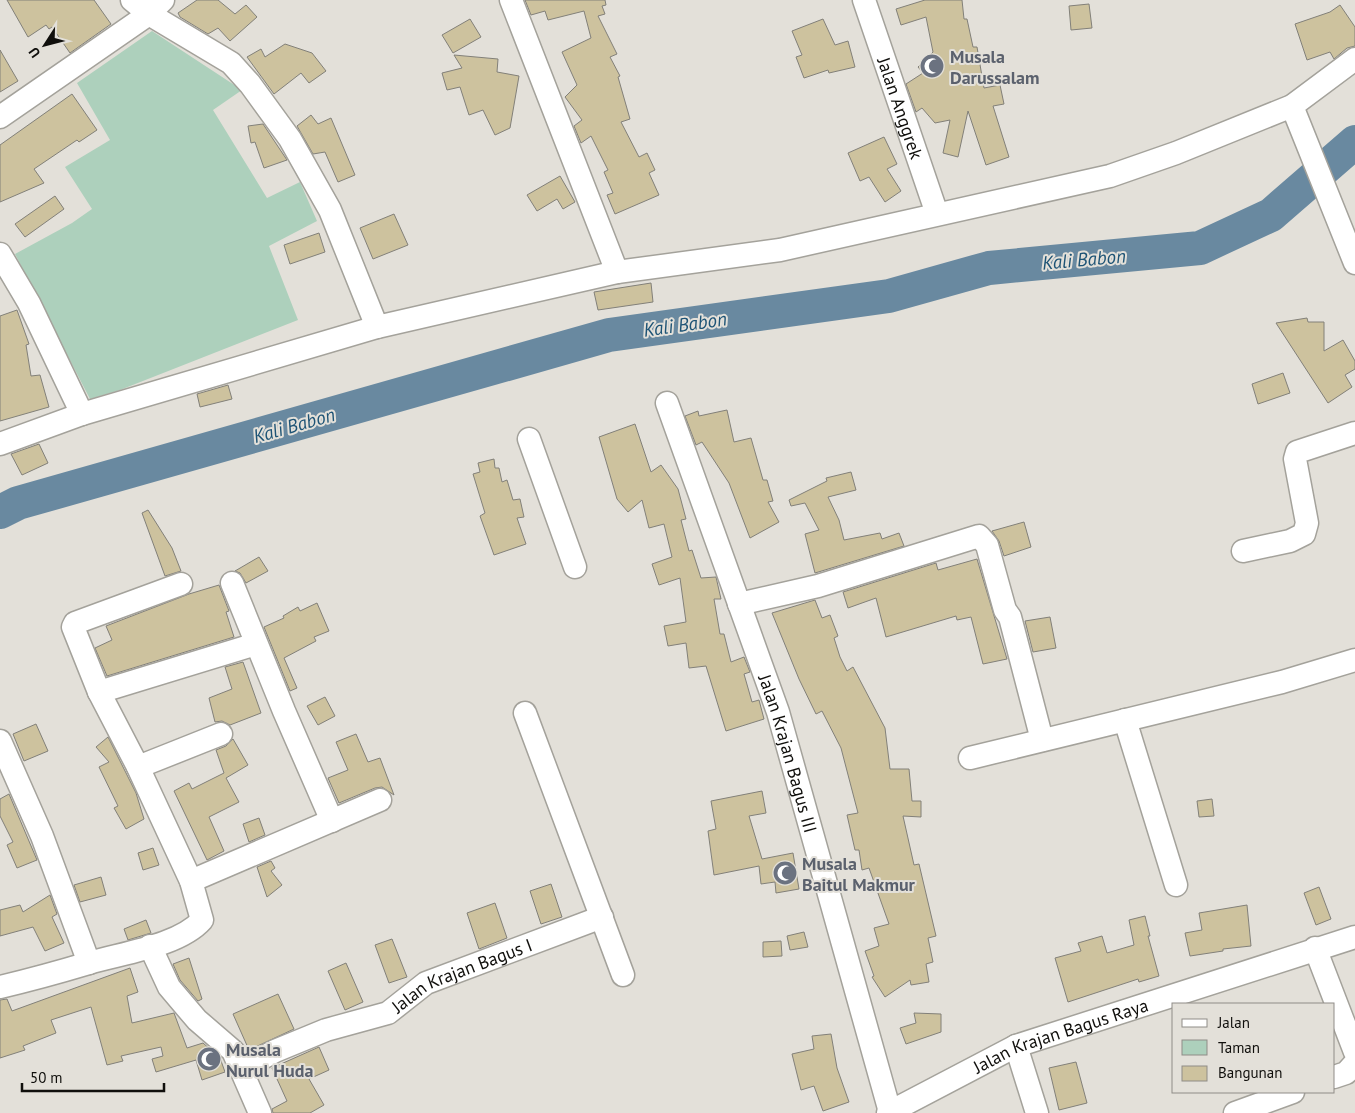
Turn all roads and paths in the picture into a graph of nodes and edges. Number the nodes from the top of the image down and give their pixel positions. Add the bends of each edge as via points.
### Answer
1 (132, 0) edge
2 (511, 0) edge
3 (864, 0) edge
4 (156, 7) edge
5 (1355, 59) edge
6 (1295, 114) junction
7 (0, 117) edge
8 (937, 214) junction
9 (1353, 249) edge
10 (0, 254) edge
11 (617, 272) junction
12 (377, 327) junction
13 (667, 403) dead end
14 (82, 414) junction
15 (1355, 434) edge
16 (529, 438) dead end
17 (0, 444) edge
18 (1242, 551) dead end
19 (575, 567) dead end
20 (232, 583) dead end
21 (180, 584) dead end
22 (739, 604) junction
23 (256, 644) junction
24 (1355, 660) edge
25 (99, 692) junction
26 (525, 713) dead end
27 (1125, 720) junction
28 (221, 734) dead end
29 (1042, 740) junction
30 (0, 741) edge
31 (970, 758) dead end
32 (138, 767) junction
33 (380, 800) dead end
34 (332, 820) junction
35 (191, 881) junction
36 (1176, 885) dead end
37 (602, 917) junction
38 (1355, 937) edge
39 (150, 946) junction
40 (1315, 948) junction
41 (88, 963) junction
42 (623, 975) dead end
43 (0, 987) edge
44 (1016, 1046) junction
45 (1355, 1052) edge
46 (1355, 1063) edge
47 (242, 1069) junction
48 (1335, 1077) edge
49 (1290, 1093) edge
50 (889, 1112) edge
51 (260, 1113) edge
52 (1037, 1113) edge
53 (1235, 1113) edge

1 - 4 street
2 - 11 street
3 - 8 street, Jalan Anggrek
4 - 7 street
4 - 12 street via 230,63 250,84 290,139 330,210
5 - 6 street
6 - 8 street via 1110,176
6 - 9 street
8 - 11 street via 780,250
10 - 14 street via 33,311
11 - 12 street
12 - 14 street
13 - 22 street, Jalan Krajan Bagus III
14 - 17 street
15 - 18 street via 1297,452 1295,459 1307,523 1304,534 1290,541
16 - 19 street
20 - 23 street
21 - 25 street via 76,623 74,634
22 - 29 street via 818,586 979,536 987,545 1005,610 1010,617
22 - 50 street, Jalan Krajan Bagus III via 778,712
23 - 25 street
23 - 34 street
24 - 27 street via 1282,682
25 - 32 street
26 - 37 street
27 - 29 street
27 - 36 street
28 - 32 street
29 - 31 street
30 - 41 street via 42,836
32 - 35 street
33 - 34 street
34 - 35 street
35 - 39 street via 202,920 186,934
37 - 42 street
37 - 47 street, Jalan Krajan Bagus I via 426,982 388,1013 326,1030
38 - 40 street, Jalan Krajan Bagus Raya
39 - 41 street
39 - 47 street via 169,987 197,1020 233,1051
40 - 44 street, Jalan Krajan Bagus Raya
40 - 45 street
41 - 43 street
44 - 50 street, Jalan Krajan Bagus Raya
44 - 52 street
46 - 48 street
47 - 51 street
49 - 53 street

